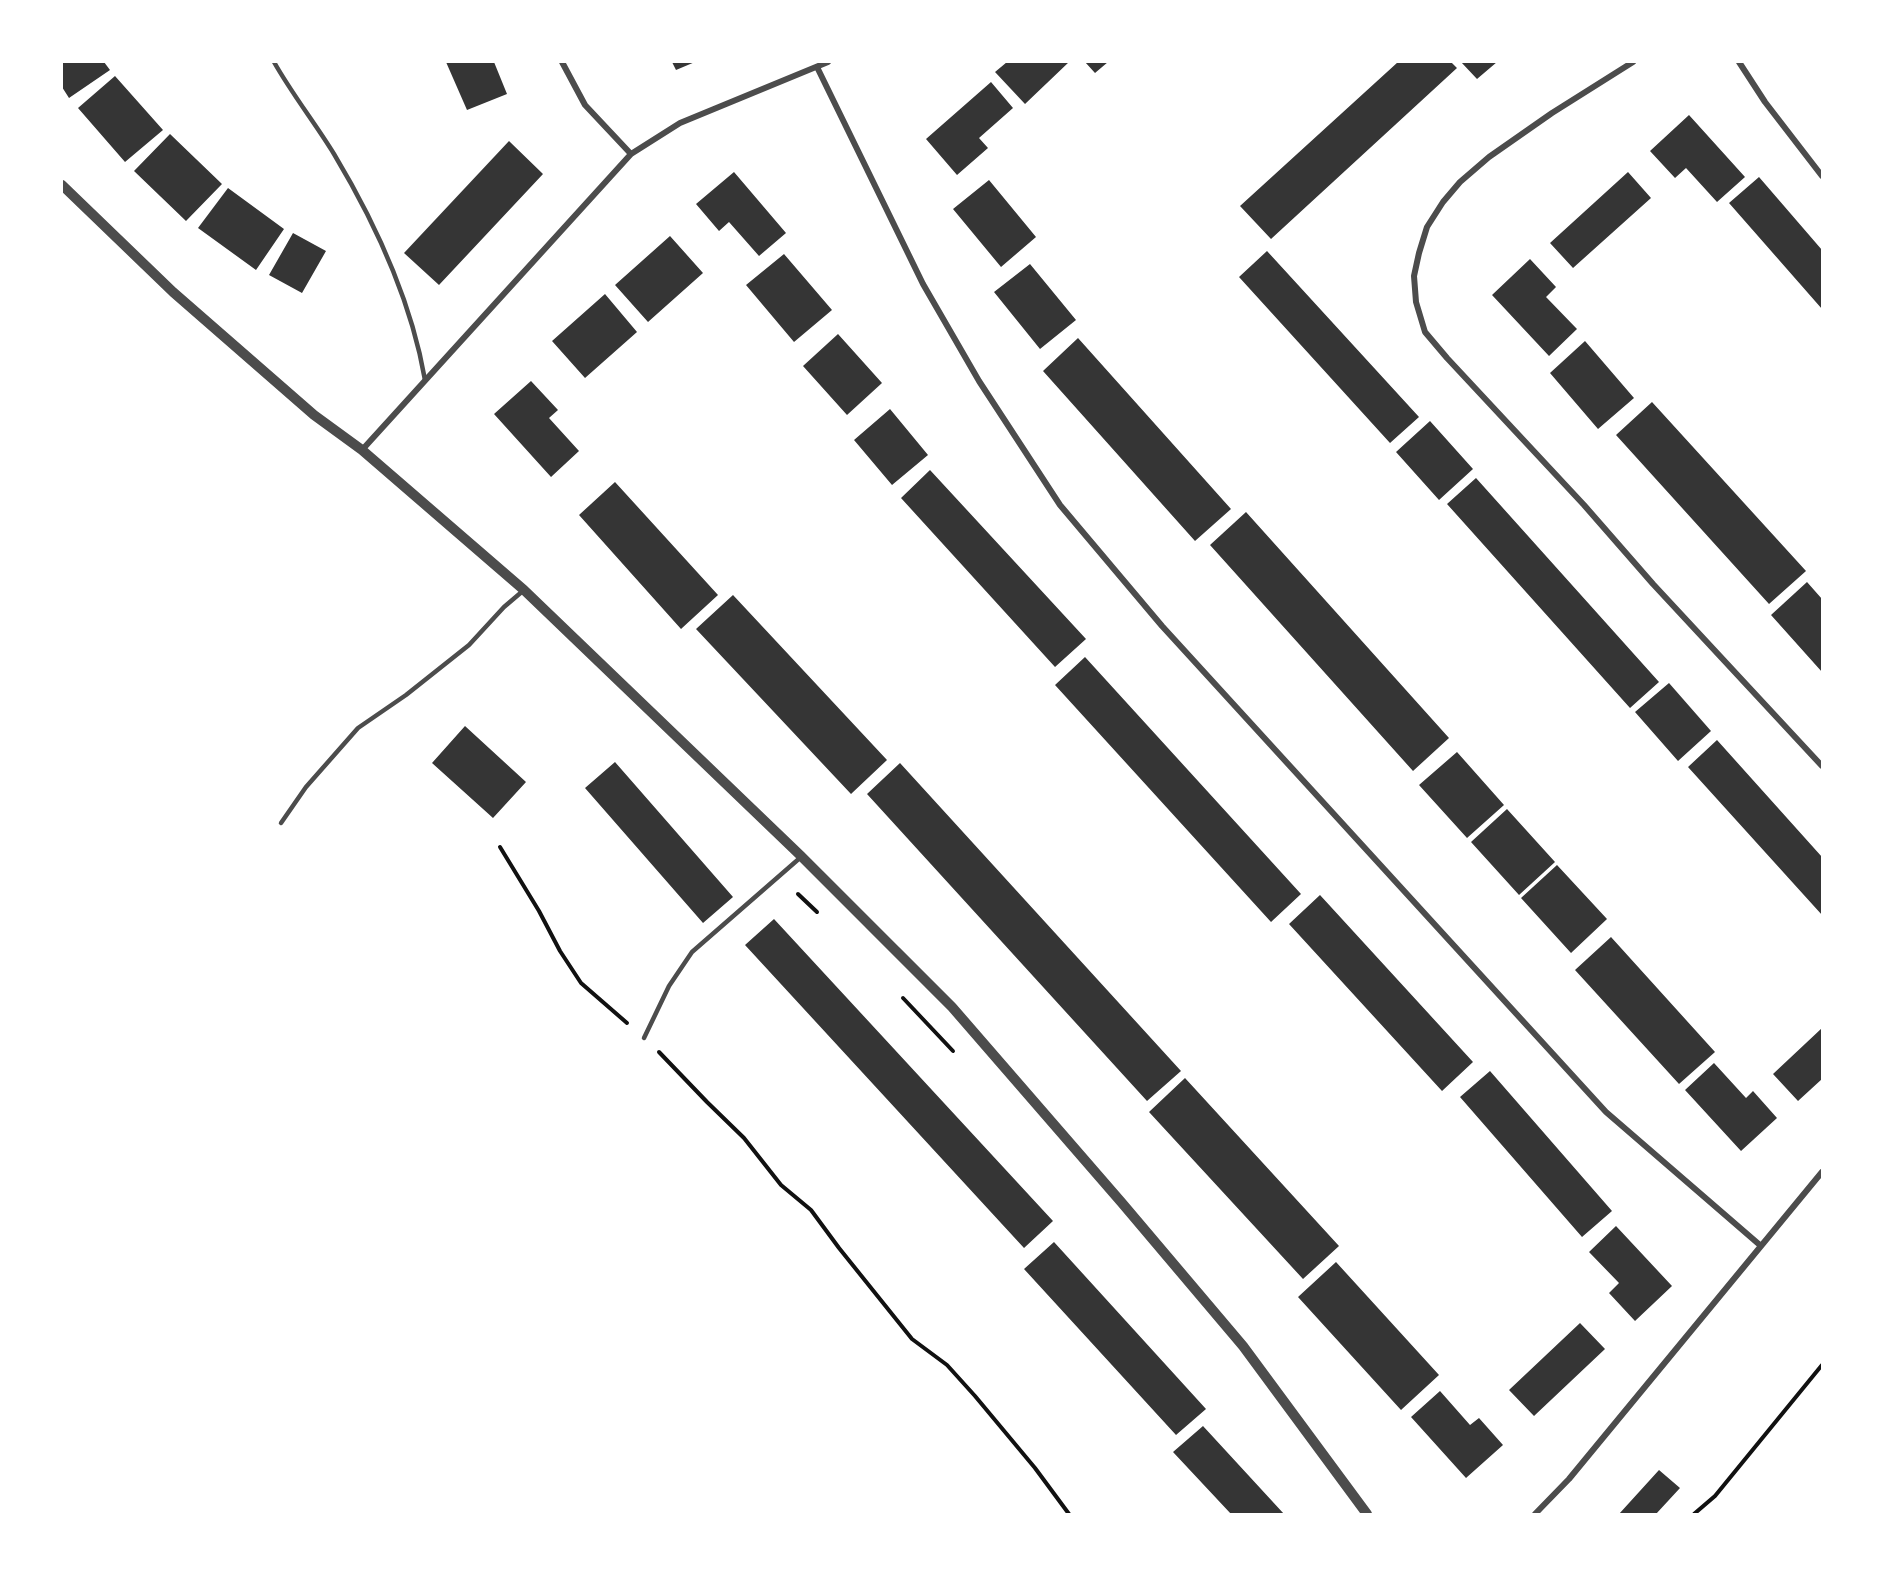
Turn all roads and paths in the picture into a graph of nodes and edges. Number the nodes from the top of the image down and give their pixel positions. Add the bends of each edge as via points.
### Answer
1 (274, 62) edge
2 (562, 62) edge
3 (828, 62) edge
4 (1633, 62) edge
5 (1739, 62) edge
6 (817, 67) junction
7 (631, 154) junction
8 (1822, 176) edge
9 (62, 185) edge
10 (424, 380) junction
11 (362, 450) junction
12 (524, 590) junction
13 (1822, 766) edge
14 (281, 823) dead end
15 (500, 847) dead end
16 (801, 856) junction
17 (798, 894) dead end
18 (820, 915) dead end
19 (899, 994) dead end
20 (644, 1038) junction
21 (954, 1052) dead end
22 (1822, 1172) edge
23 (1761, 1246) junction
24 (1822, 1365) edge
25 (1069, 1515) edge
26 (1366, 1515) edge
27 (1535, 1515) edge
28 (1694, 1515) edge

1 - 10 lane via 368,213 395,275 419,348
2 - 7 street via 585,105
3 - 6 street
4 - 13 street via 1543,120 1460,182 1427,227 1414,276 1416,302 1425,332 1447,358
5 - 8 street
6 - 7 street via 680,123
6 - 23 street via 923,284 1026,455 1075,523 1162,626 1606,1112
7 - 10 street
9 - 11 street via 182,300 314,415
10 - 11 street
11 - 12 street
12 - 14 lane via 469,645 358,728 306,787
12 - 16 street
15 - 20 path via 581,983
16 - 20 lane via 692,952 674,978
16 - 26 street via 952,1007 1114,1194 1243,1346
17 - 18 path
19 - 21 path
20 - 25 path via 744,1138 782,1185 811,1210 912,1340 947,1365 975,1396
22 - 23 street
23 - 27 street
24 - 28 path via 1715,1496

